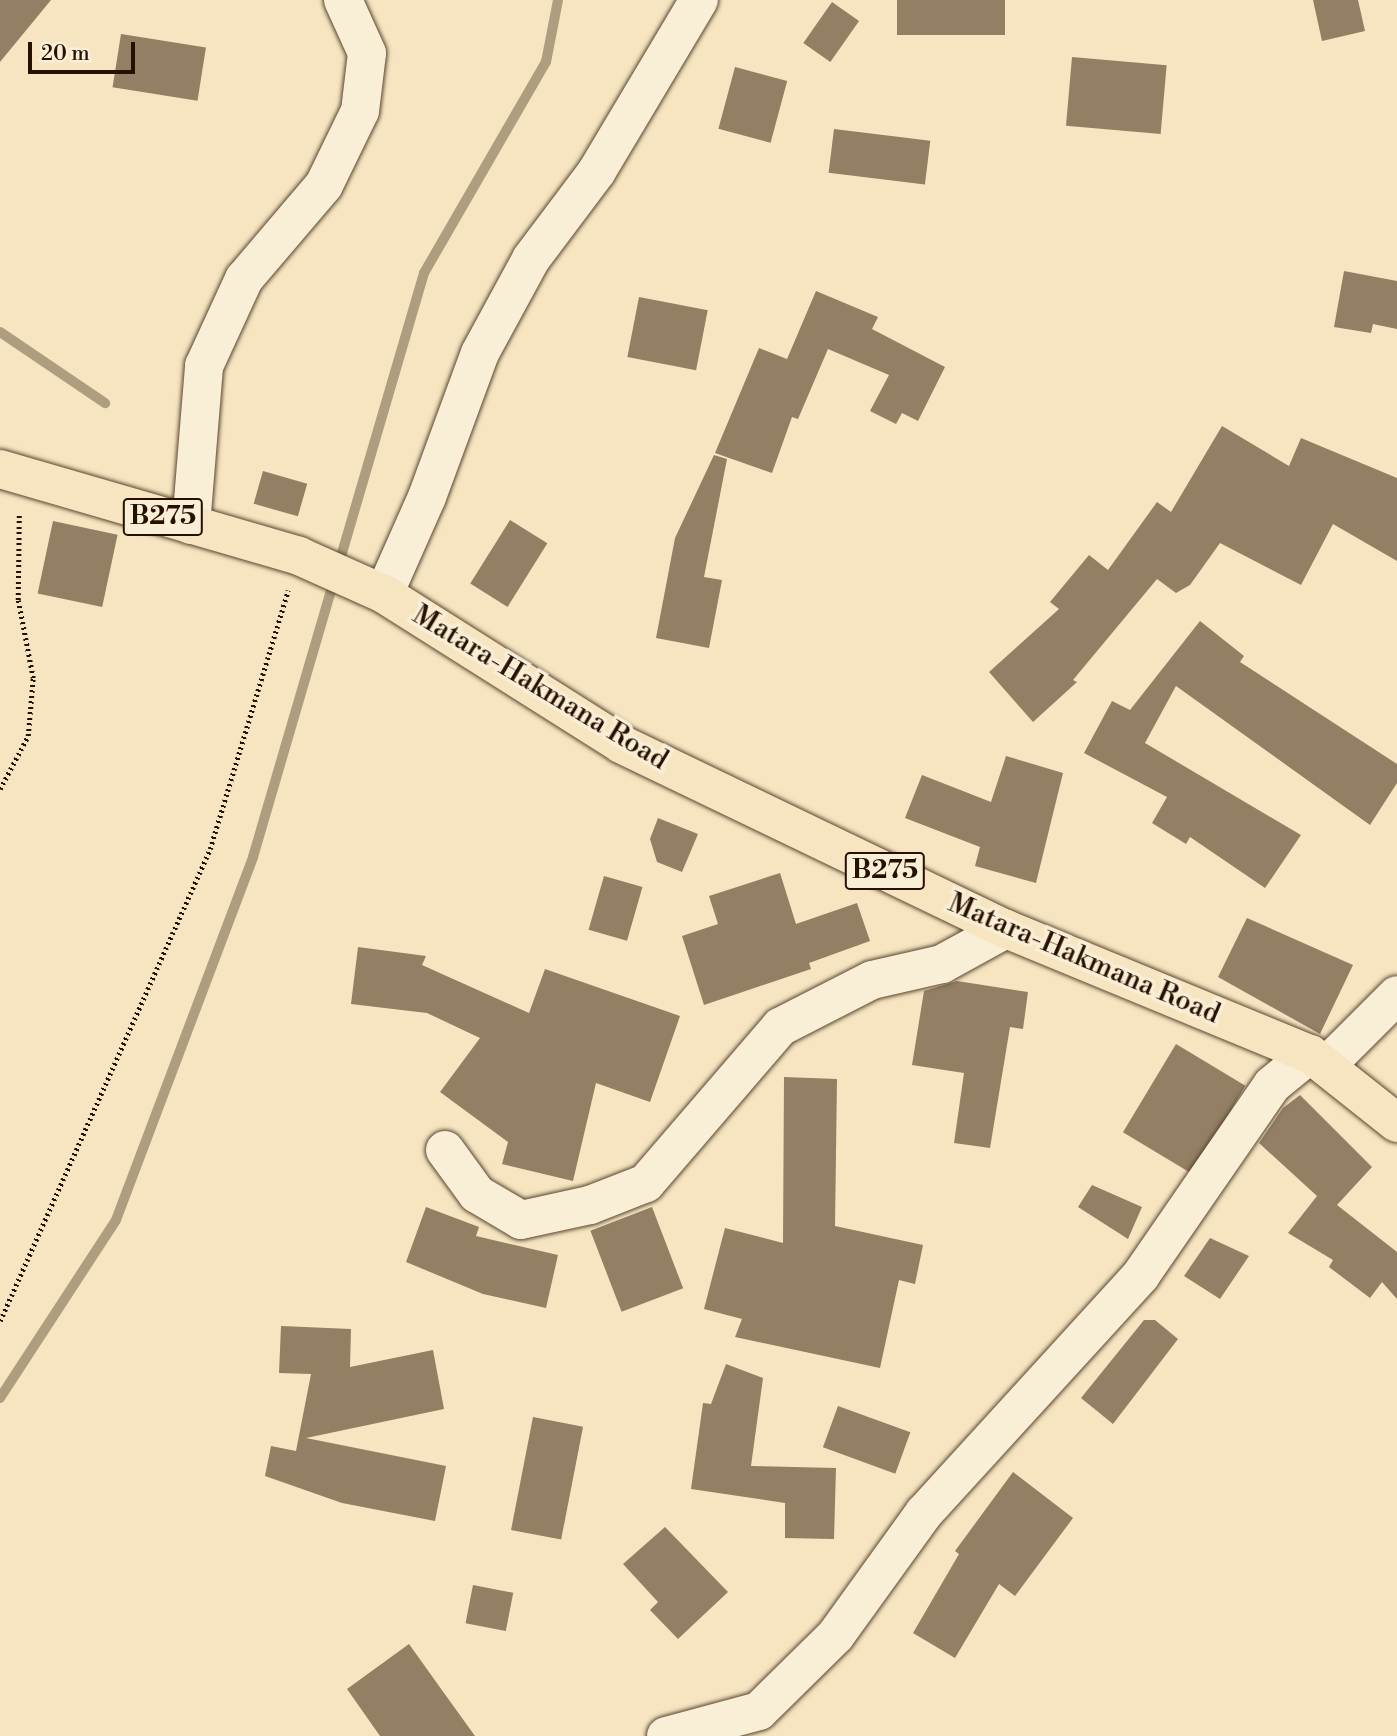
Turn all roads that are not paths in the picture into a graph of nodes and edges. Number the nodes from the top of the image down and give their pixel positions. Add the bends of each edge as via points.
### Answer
1 (343, 0) edge
2 (699, 0) edge
3 (10, 472) edge
4 (191, 525) junction
5 (384, 594) junction
6 (1006, 929) junction
7 (1397, 995) edge
8 (1318, 1060) junction
9 (1397, 1123) edge
10 (445, 1150) dead end
11 (666, 1736) edge

1 - 4 street via 367,52 360,111 324,184 244,279 204,366
2 - 5 street via 597,171 531,260 480,353 427,497
3 - 4 main road, Matara-Hakmana Road / B275
4 - 5 main road, Matara-Hakmana Road / B275 via 311,561
5 - 6 main road, Matara-Hakmana Road / B275 via 621,744
6 - 8 main road, Matara-Hakmana Road / B275
6 - 10 street via 942,964 872,980 780,1027 646,1183 624,1192 521,1220 477,1194
7 - 8 street
8 - 9 main road, Matara-Hakmana Road / B275
8 - 11 street via 1272,1085 1142,1275 924,1513 836,1635 759,1711

